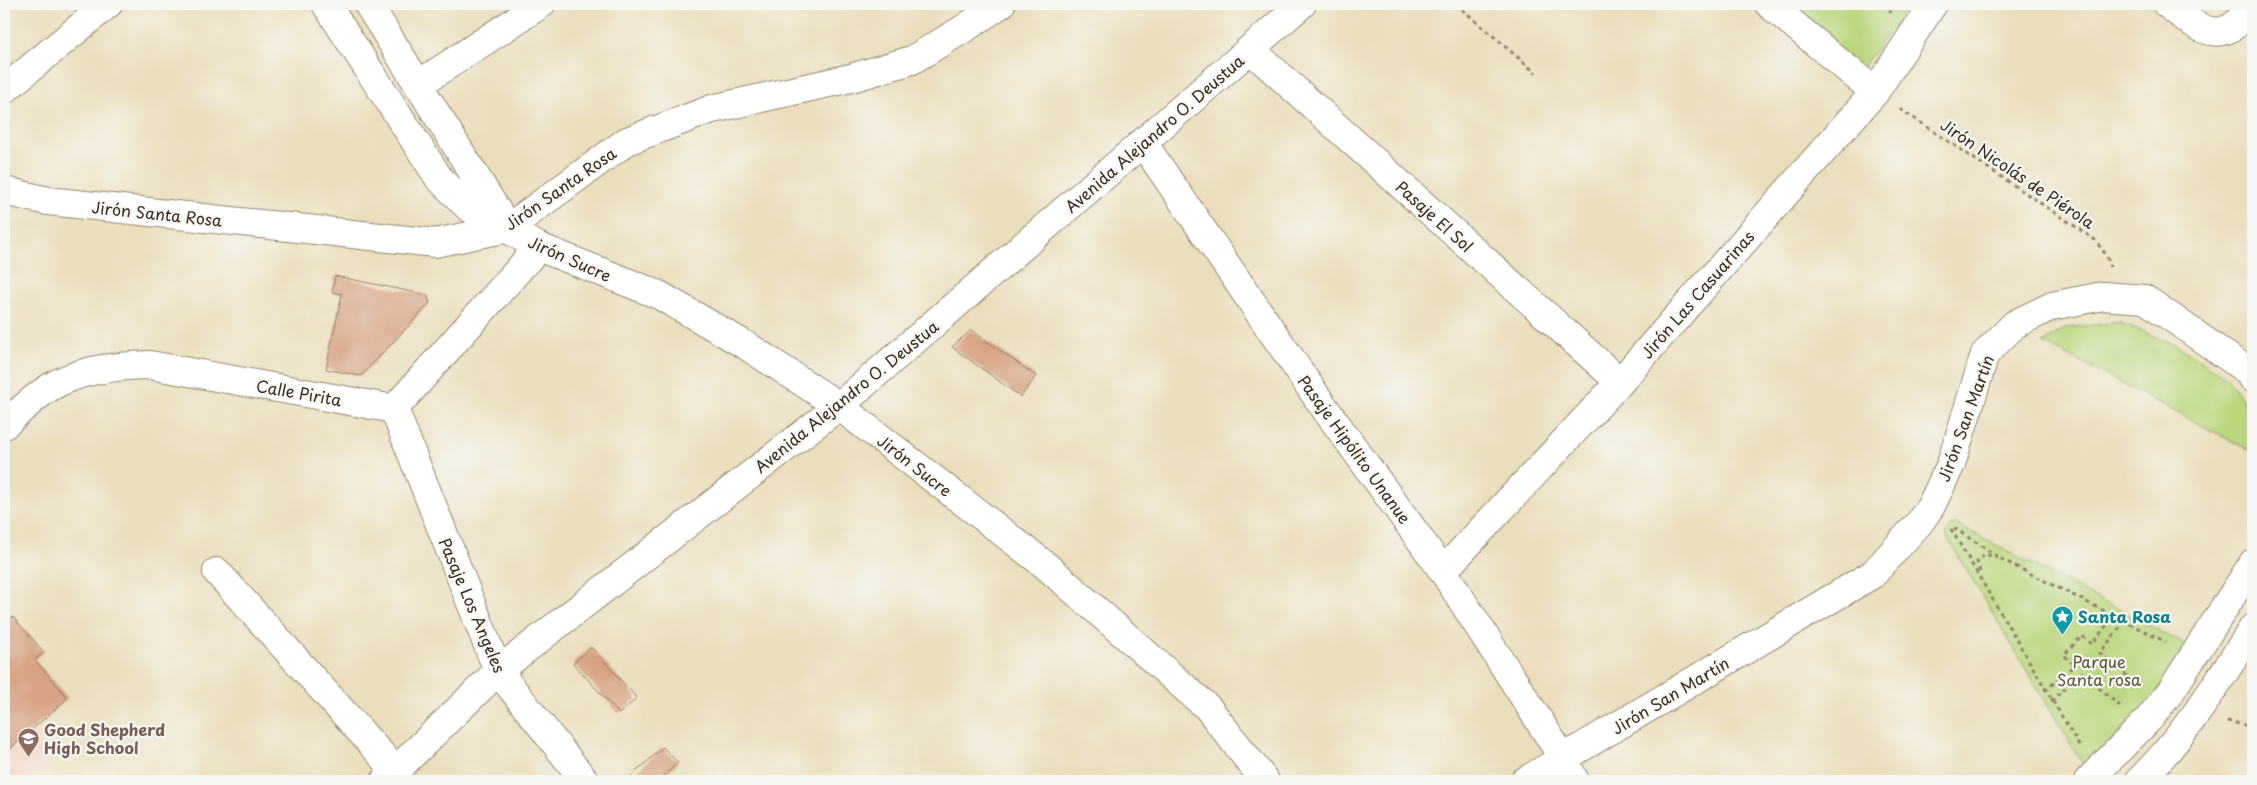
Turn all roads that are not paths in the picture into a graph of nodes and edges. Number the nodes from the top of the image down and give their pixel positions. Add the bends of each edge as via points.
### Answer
1 (108, 4) edge
2 (326, 4) edge
3 (368, 4) edge
4 (541, 4) edge
5 (1001, 4) edge
6 (1302, 4) edge
7 (1769, 4) edge
8 (1933, 4) edge
9 (2167, 4) edge
10 (2252, 4) edge
11 (1250, 50) junction
12 (419, 84) junction
13 (4, 90) edge
14 (1874, 92) junction
15 (1143, 143) junction
16 (4, 191) edge
17 (508, 228) junction
18 (539, 247) junction
19 (2253, 378) edge
20 (1620, 382) junction
21 (839, 406) junction
22 (394, 409) junction
23 (4, 425) edge
24 (2253, 563) edge
25 (1444, 571) junction
26 (217, 572) dead end
27 (2253, 628) edge
28 (498, 671) junction
29 (1569, 770) edge
30 (391, 776) edge
31 (2091, 778) edge
32 (585, 781) edge
33 (1265, 781) edge
34 (1525, 781) edge
35 (2139, 781) edge

1 - 13 street
2 - 17 street, Jirón Sucre via 439,178 468,207
3 - 12 street, Jirón Sucre
4 - 12 street
5 - 17 street, Jirón Santa Rosa via 912,60 851,78 712,109 627,141
6 - 11 street, Avenida Alejandro O. Deustua
7 - 14 street
8 - 14 street, Jirón Las Casuarinas
9 - 10 street via 2209,32 2224,31 2235,24
11 - 15 street, Avenida Alejandro O. Deustua
11 - 20 street, Pasaje El Sol
12 - 17 street, Jirón Sucre
14 - 20 street, Jirón Las Casuarinas
15 - 21 street, Avenida Alejandro O. Deustua
15 - 25 street, Pasaje Hipólito Unanue via 1321,403
16 - 17 street, Jirón Santa Rosa via 48,200 435,244
17 - 18 street, Jirón Sucre
18 - 21 street, Jirón Sucre via 659,295 747,346
18 - 22 street
19 - 29 street, Jirón San Martín via 2146,299 2103,296 2052,306 2015,324 1985,354 1951,464 1931,506 1873,574
20 - 25 street, Jirón Las Casuarinas
21 - 28 street, Avenida Alejandro O. Deustua
21 - 33 street, Jirón Sucre via 1045,565 1201,701
22 - 23 street, Calle Pirita via 150,365 114,366 82,374 49,388
22 - 28 street, Pasaje Los Angeles
24 - 31 street via 2149,719
25 - 29 street, Pasaje Hipólito Unanue
26 - 30 street
27 - 35 street via 2196,715
28 - 30 street, Avenida Alejandro O. Deustua
28 - 32 street, Pasaje Los Angeles
29 - 34 street, Jirón San Martín

